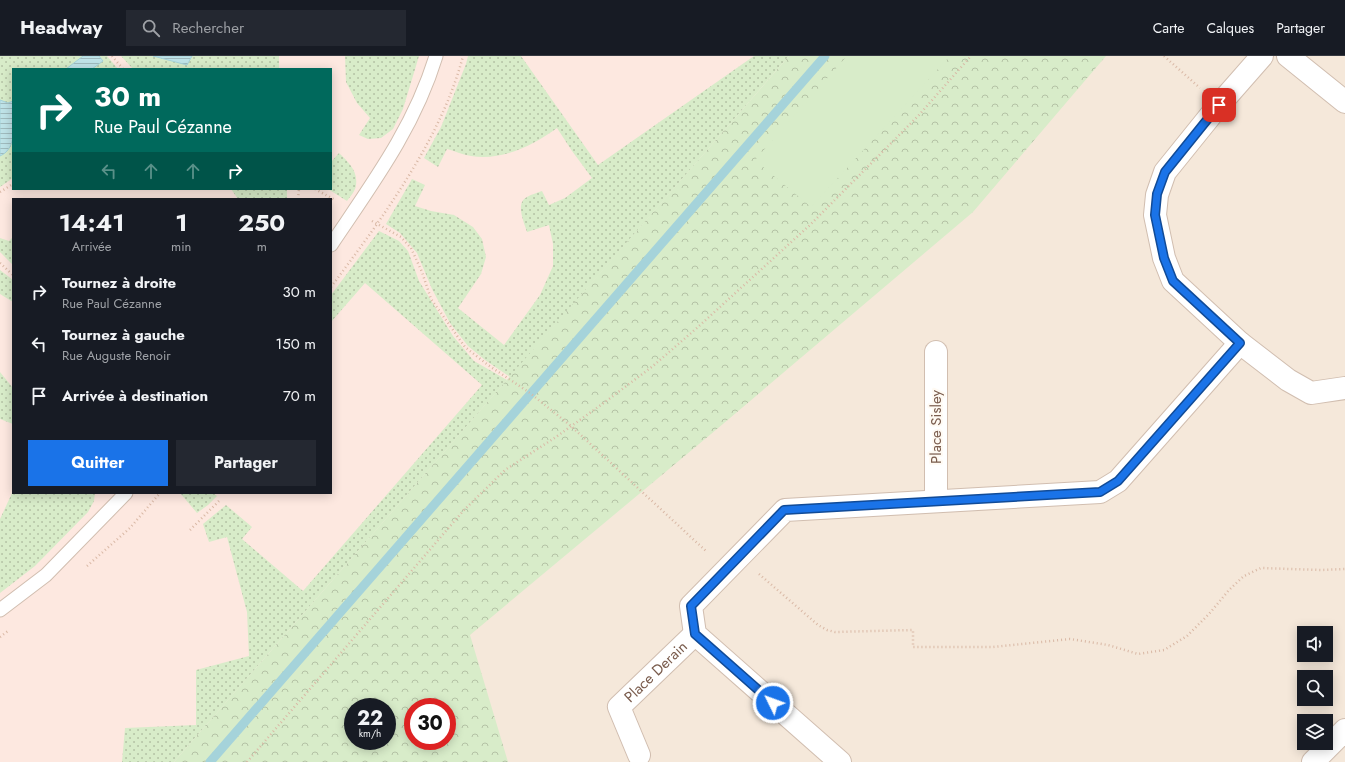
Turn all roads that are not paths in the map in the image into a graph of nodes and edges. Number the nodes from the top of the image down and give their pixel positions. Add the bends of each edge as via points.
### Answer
1 (436, 56) edge
2 (1262, 56) edge
3 (1288, 56) edge
4 (1345, 102) edge
5 (332, 244) edge
6 (1240, 343) junction
7 (936, 352) dead end
8 (1345, 388) edge
9 (125, 494) edge
10 (936, 501) junction
11 (0, 610) edge
12 (695, 634) junction
13 (1345, 730) edge
14 (640, 755) dead end
15 (840, 762) edge
16 (1313, 762) edge

1 - 5 lane via 413,116 389,158
2 - 6 street via 1165,172 1157,194 1155,215 1164,258 1173,281
3 - 4 street
6 - 8 street via 1288,380 1311,393
6 - 10 street via 1118,481 1100,492
7 - 10 street, Place Sisley
9 - 11 lane via 46,575
10 - 12 street via 784,510 691,606
12 - 14 street, Place Derain via 619,707
12 - 15 street
13 - 16 street

